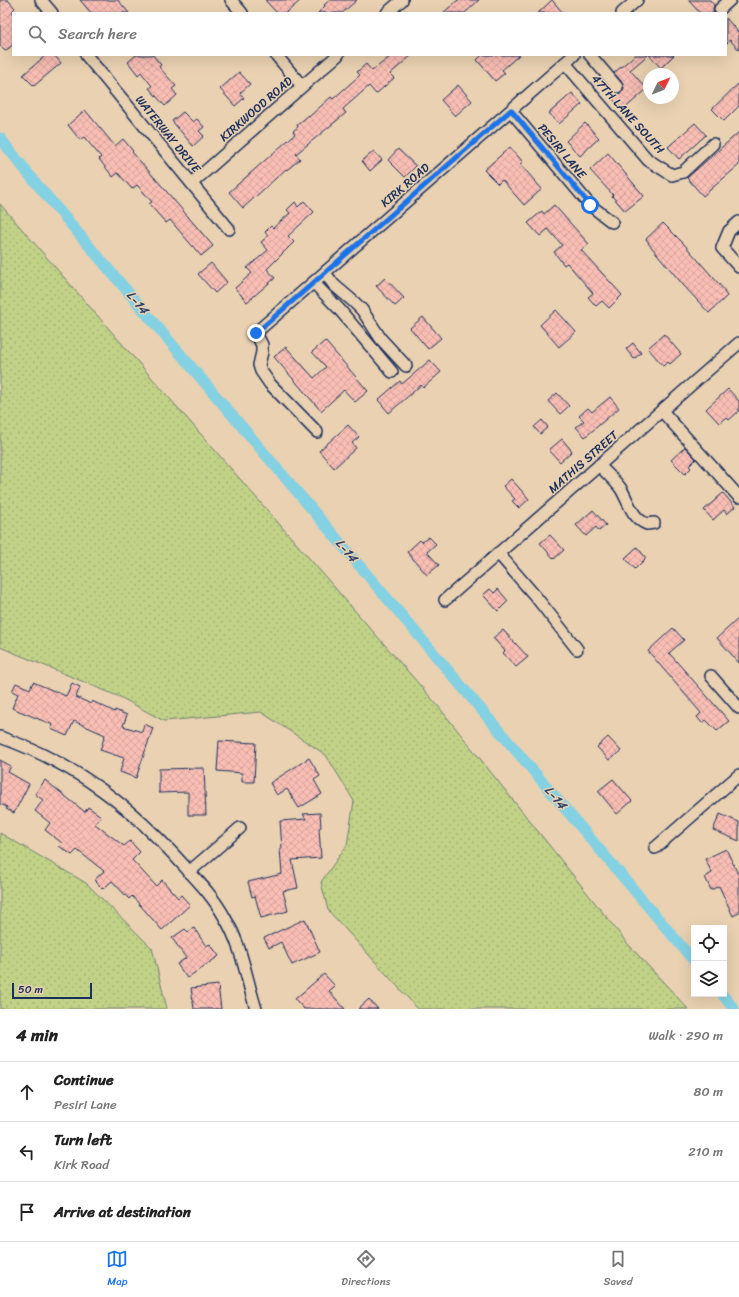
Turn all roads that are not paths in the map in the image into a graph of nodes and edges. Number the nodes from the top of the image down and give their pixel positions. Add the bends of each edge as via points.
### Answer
1 (41, 0) edge
2 (231, 0) edge
3 (402, 0) edge
4 (637, 0) edge
5 (730, 0) edge
6 (720, 9) dead end
7 (51, 12) edge
8 (241, 12) edge
9 (388, 12) edge
10 (623, 12) edge
11 (87, 56) edge
12 (277, 56) edge
13 (337, 56) edge
14 (573, 56) edge
15 (591, 56) edge
16 (565, 63) junction
17 (302, 86) junction
18 (617, 87) dead end
19 (511, 110) junction
20 (713, 144) dead end
21 (192, 183) junction
22 (612, 222) dead end
23 (739, 222) edge
24 (229, 229) dead end
25 (739, 267) edge
26 (325, 273) junction
27 (314, 283) junction
28 (739, 343) edge
29 (406, 366) dead end
30 (392, 372) dead end
31 (662, 411) junction
32 (317, 432) dead end
33 (599, 465) junction
34 (739, 497) edge
35 (654, 523) dead end
36 (498, 553) junction
37 (445, 600) dead end
38 (577, 649) dead end
39 (711, 676) dead end
40 (739, 708) edge
41 (0, 737) edge
42 (739, 775) edge
43 (240, 828) dead end
44 (655, 848) dead end
45 (189, 872) junction
46 (256, 1009) edge

1 - 7 street
2 - 8 street
3 - 9 street
4 - 10 street
5 - 6 street
11 - 21 street, WATERWAY DRIVE
12 - 17 street
13 - 17 street, KIRKWOOD ROAD
14 - 16 street, KIRK ROAD
15 - 18 street
16 - 19 street, KIRK ROAD
16 - 20 street, 47TH LANE SOUTH via 648,160 672,175 683,172
17 - 21 street, KIRKWOOD ROAD
19 - 22 street, PESIRI LANE via 590,205
19 - 26 street, KIRK ROAD
21 - 24 street, WATERWAY DRIVE
23 - 25 street via 729,231 722,248
26 - 27 street, KIRK ROAD
26 - 29 street via 334,285 362,310 382,339
27 - 30 street
27 - 32 street, KIRK ROAD via 254,334 262,345 259,365 261,371 270,384
28 - 31 street, MATHIS STREET
31 - 33 street, MATHIS STREET
31 - 34 street
33 - 35 street via 621,489 640,520 647,524
33 - 36 street, MATHIS STREET
36 - 37 street, MATHIS STREET
36 - 38 street
39 - 40 street
41 - 45 street via 47,756 102,789 151,830
42 - 44 street
43 - 45 street
45 - 46 street via 212,898 236,939

